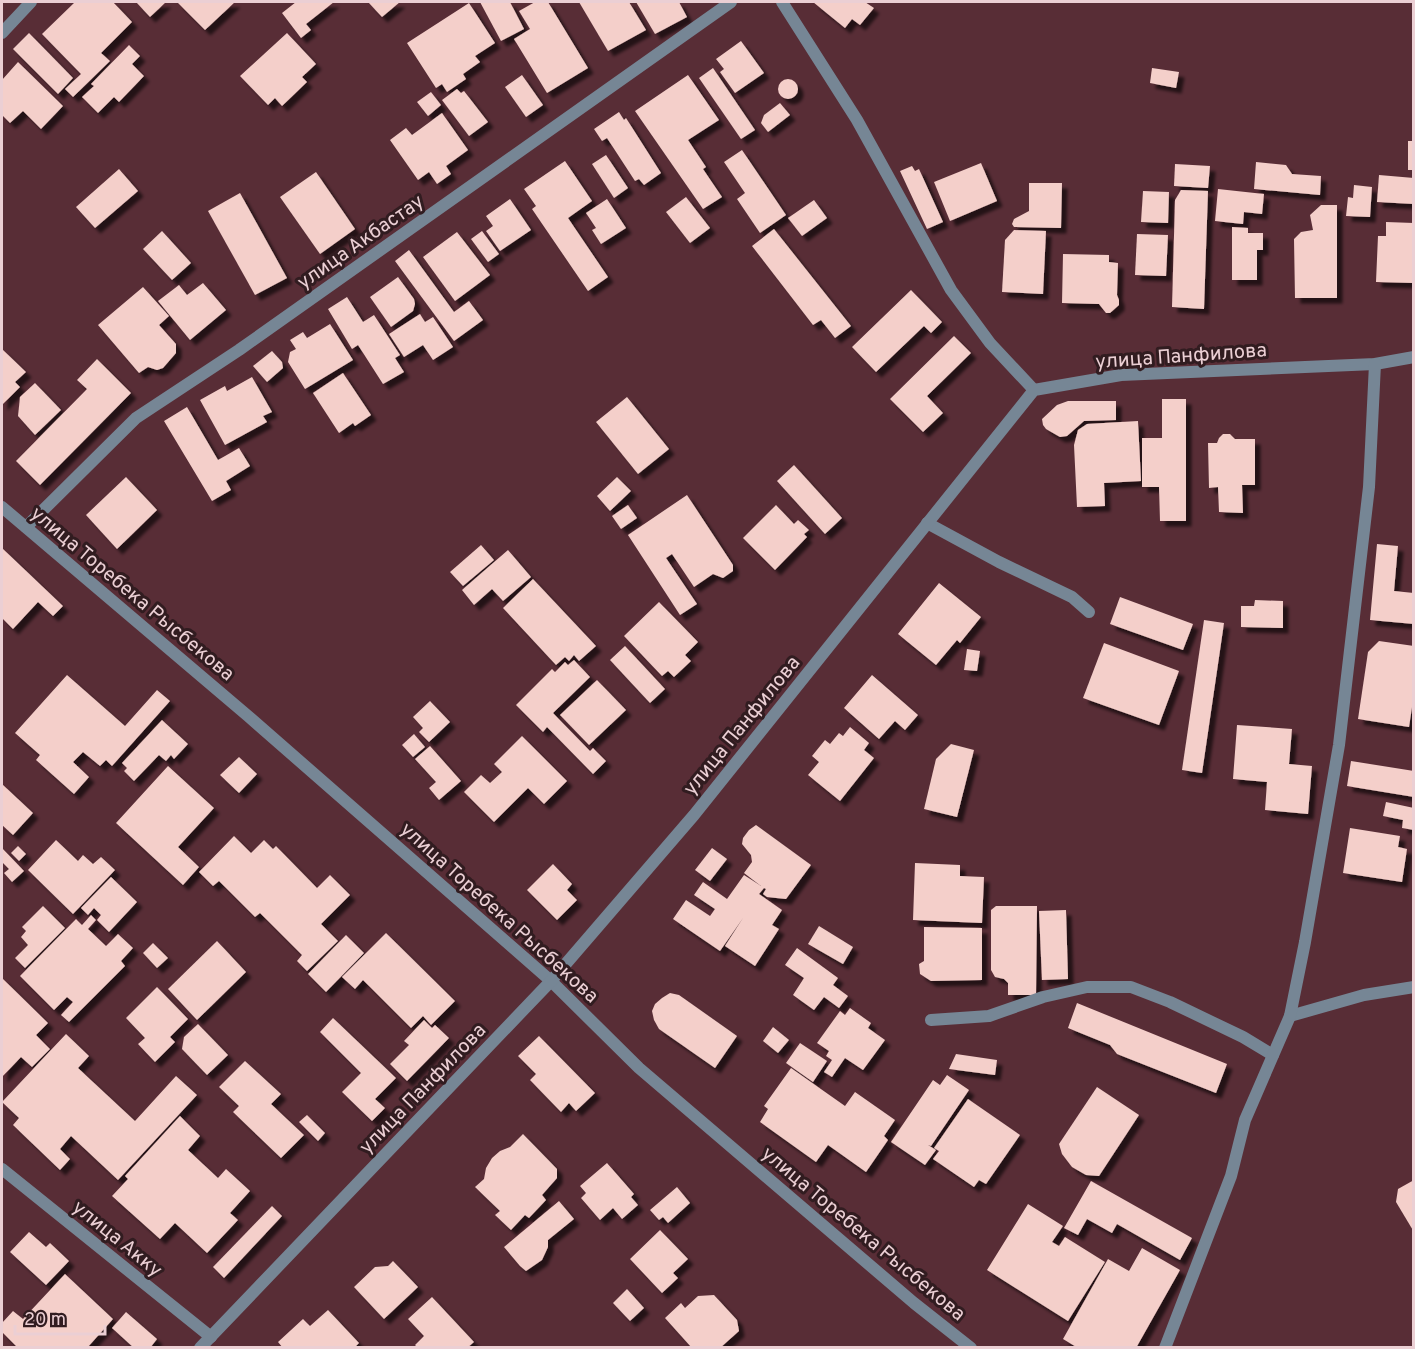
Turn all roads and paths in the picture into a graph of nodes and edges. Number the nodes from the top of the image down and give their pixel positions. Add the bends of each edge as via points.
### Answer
1 (31, 2) edge
2 (731, 2) edge
3 (782, 2) edge
4 (2, 33) edge
5 (1413, 357) edge
6 (1375, 364) junction
7 (1034, 390) junction
8 (2, 507) edge
9 (927, 523) junction
10 (26, 527) junction
11 (1089, 612) dead end
12 (551, 981) junction
13 (1413, 987) edge
14 (1290, 1016) junction
15 (931, 1020) dead end
16 (1273, 1055) junction
17 (2, 1169) edge
18 (211, 1337) junction
19 (200, 1347) edge
20 (971, 1347) edge
21 (1165, 1347) edge

1 - 4 street
2 - 10 street, улица Акбастау via 239,350 136,418
3 - 7 street via 857,120 951,290 990,343
5 - 6 street, улица Панфилова
6 - 7 street, улица Панфилова via 1121,375
6 - 14 street via 1369,488 1339,745
7 - 9 street, улица Панфилова
8 - 10 street, улица Торебека Рысбекова
9 - 11 street via 1072,597
9 - 12 street, улица Панфилова via 694,815
10 - 12 street, улица Торебека Рысбекова
12 - 18 street, улица Панфилова
12 - 20 street, улица Торебека Рысбекова via 639,1068
13 - 14 street via 1364,995
14 - 16 street
15 - 16 street via 989,1016 1087,987 1131,987 1181,1007
16 - 21 street via 1245,1120 1232,1176
17 - 18 street, улица Акку
18 - 19 street, улица Панфилова

